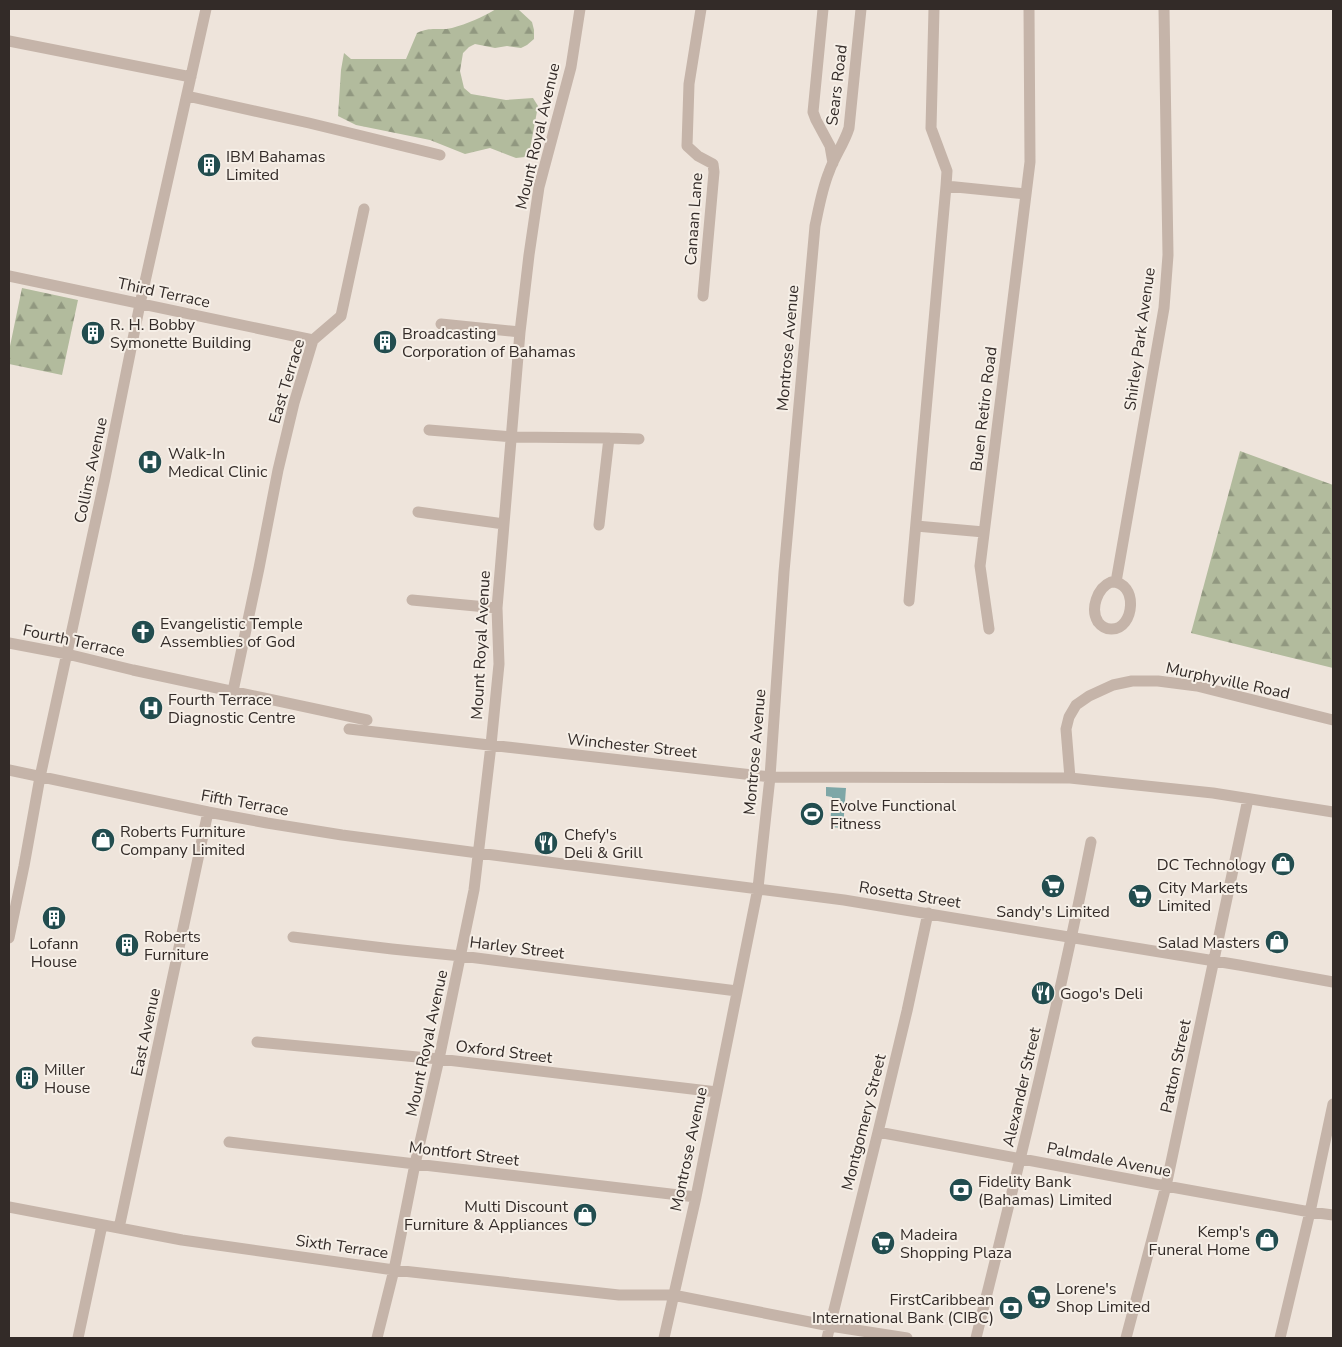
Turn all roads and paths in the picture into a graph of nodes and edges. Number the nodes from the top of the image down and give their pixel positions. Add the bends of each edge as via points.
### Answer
1 (206, 9) edge
2 (580, 9) edge
3 (701, 9) edge
4 (823, 9) edge
5 (861, 9) edge
6 (934, 9) edge
7 (1030, 9) edge
8 (1164, 9) edge
9 (9, 41) edge
10 (191, 77) junction
11 (188, 96) junction
12 (440, 155) dead end
13 (833, 163) junction
14 (946, 186) junction
15 (1026, 194) junction
16 (364, 209) dead end
17 (9, 276) edge
18 (703, 296) dead end
19 (140, 304) junction
20 (442, 324) dead end
21 (520, 332) junction
22 (313, 340) junction
23 (429, 430) dead end
24 (512, 437) junction
25 (609, 438) junction
26 (639, 440) dead end
27 (418, 512) dead end
28 (504, 524) junction
29 (599, 525) dead end
30 (916, 526) junction
31 (984, 532) junction
32 (1116, 582) dead end
33 (412, 600) dead end
34 (909, 601) dead end
35 (497, 608) junction
36 (989, 629) dead end
37 (9, 643) edge
38 (67, 654) junction
39 (233, 691) junction
40 (367, 720) dead end
41 (1333, 720) edge
42 (348, 729) dead end
43 (491, 746) junction
44 (9, 770) edge
45 (40, 777) junction
46 (770, 777) junction
47 (1070, 778) junction
48 (1248, 799) junction
49 (208, 812) junction
50 (1333, 812) edge
51 (1091, 842) dead end
52 (478, 853) junction
53 (758, 888) junction
54 (928, 913) junction
55 (293, 937) dead end
56 (1072, 937) junction
57 (9, 938) edge
58 (461, 956) junction
59 (1214, 961) junction
60 (1333, 982) edge
61 (737, 991) junction
62 (257, 1042) dead end
63 (439, 1059) junction
64 (717, 1092) junction
65 (1333, 1104) edge
66 (878, 1132) junction
67 (229, 1142) dead end
68 (1021, 1159) junction
69 (415, 1164) junction
70 (1166, 1186) junction
71 (696, 1197) junction
72 (9, 1207) edge
73 (1310, 1212) junction
74 (1333, 1215) edge
75 (102, 1225) junction
76 (119, 1228) junction
77 (394, 1270) junction
78 (673, 1295) junction
79 (830, 1326) junction
80 (78, 1338) edge
81 (377, 1338) edge
82 (664, 1338) edge
83 (827, 1338) edge
84 (907, 1338) edge
85 (976, 1338) edge
86 (1126, 1338) edge
87 (1280, 1338) edge

1 - 10 street, Collins Avenue
2 - 21 street, Mount Royal Avenue via 571,67 539,187
3 - 18 street, Canaan Lane via 689,84 687,146 713,164 714,172
4 - 13 street via 813,112 830,146
5 - 13 street, Sears Road via 849,128
6 - 14 street via 931,128 947,171
7 - 15 street, Buen Retiro Road via 1030,162
8 - 32 street, Shirley Park Avenue via 1168,255 1164,308
9 - 10 street
10 - 11 street, Collins Avenue
11 - 12 street
11 - 19 street, Collins Avenue
13 - 46 street, Montrose Avenue via 820,198 815,226 784,572
14 - 15 street
14 - 30 street
15 - 31 street, Buen Retiro Road
16 - 22 street, East Terrace via 341,316
17 - 19 street, Third Terrace
19 - 22 street, Third Terrace
19 - 38 street, Collins Avenue
20 - 21 street
21 - 24 street, Mount Royal Avenue
22 - 39 street, East Terrace via 278,470
23 - 24 street
24 - 25 street
24 - 28 street, Mount Royal Avenue
25 - 26 street
25 - 29 street
27 - 28 street
28 - 35 street, Mount Royal Avenue
30 - 31 street
30 - 34 street
31 - 36 street, Buen Retiro Road via 980,566
33 - 35 street
35 - 43 street, Mount Royal Avenue via 499,664
37 - 38 street, Fourth Terrace
38 - 39 street, Fourth Terrace
38 - 45 street, Collins Avenue
39 - 40 street, Fourth Terrace
41 - 47 street, Murphyville Road via 1197,686 1158,681 1113,685 1076,705 1069,717 1066,729
42 - 43 street
43 - 46 street, Winchester Street
43 - 52 street, Mount Royal Avenue
44 - 45 street, Fifth Terrace
45 - 49 street, Fifth Terrace
45 - 57 street, Collins Avenue
46 - 47 street
46 - 53 street, Montrose Avenue
47 - 48 street
48 - 50 street
48 - 59 street, Patton Street
49 - 52 street, Fifth Terrace via 342,835
49 - 76 street, East Avenue
51 - 56 street, Alexander Street
52 - 53 street, Rosetta Street
52 - 58 street, Mount Royal Avenue
53 - 54 street, Rosetta Street
53 - 61 street, Montrose Avenue
54 - 56 street, Rosetta Street
54 - 66 street, Montgomery Street
55 - 58 street, Harley Street
56 - 59 street, Rosetta Street
56 - 68 street, Alexander Street
58 - 61 street, Harley Street
58 - 63 street, Mount Royal Avenue
59 - 60 street, Rosetta Street
59 - 70 street, Patton Street
61 - 64 street, Montrose Avenue
62 - 63 street, Oxford Street
63 - 64 street, Oxford Street
63 - 69 street, Mount Royal Avenue
64 - 71 street, Montrose Avenue
65 - 73 street
66 - 68 street, Palmdale Avenue
66 - 79 street, Montgomery Street
67 - 69 street, Montfort Street
68 - 70 street, Palmdale Avenue
68 - 85 street, Alexander Street
69 - 71 street, Montfort Street
69 - 77 street, Mount Royal Avenue
70 - 73 street, Palmdale Avenue
70 - 86 street, Patton Street
71 - 78 street, Montrose Avenue
72 - 75 street, Sixth Terrace
73 - 74 street, Palmdale Avenue
73 - 87 street
75 - 76 street, Sixth Terrace
75 - 80 street
76 - 77 street, Sixth Terrace
77 - 78 street, Sixth Terrace via 619,1295
77 - 81 street, Mount Royal Avenue
78 - 79 street, Sixth Terrace
78 - 82 street, Montrose Avenue
79 - 83 street, Montgomery Street
79 - 84 street, Sixth Terrace

